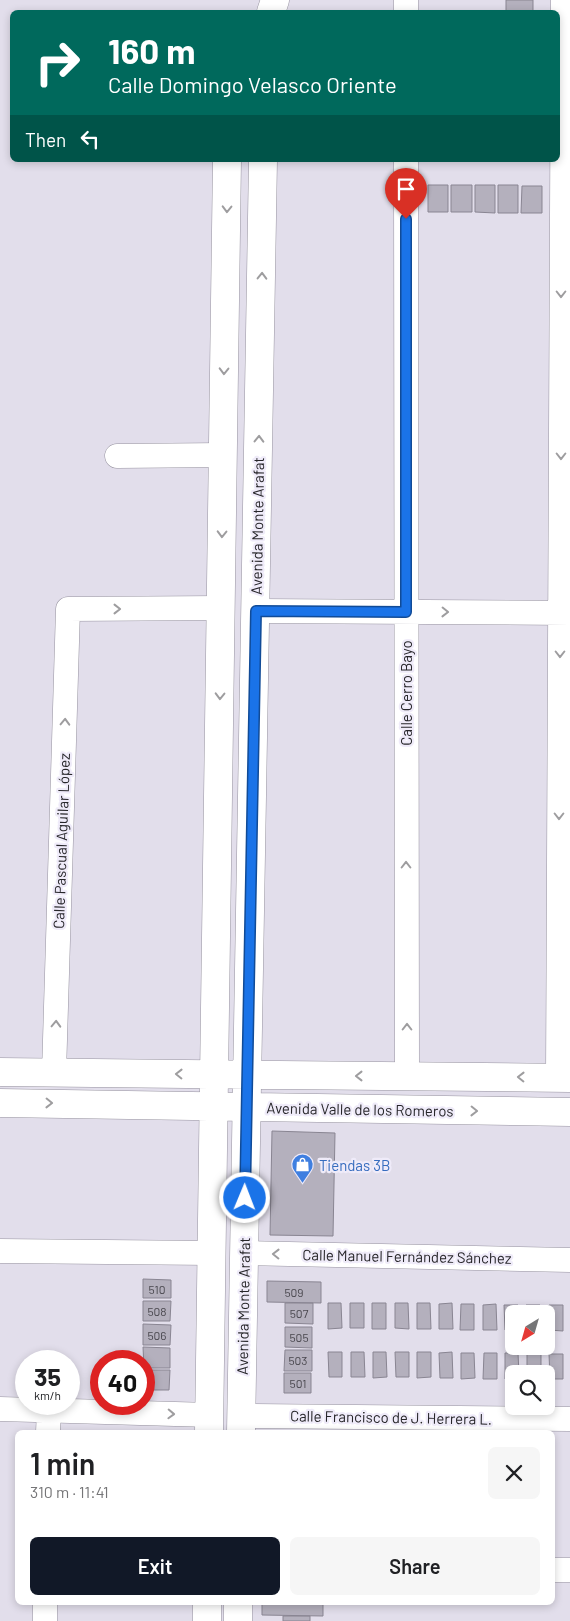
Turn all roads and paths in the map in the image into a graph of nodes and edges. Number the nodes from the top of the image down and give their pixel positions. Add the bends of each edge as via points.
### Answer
1 (562, 0) edge
2 (563, 154) edge
3 (227, 162) edge
4 (264, 162) edge
5 (406, 162) edge
6 (223, 455) junction
7 (118, 456) dead end
8 (221, 608) junction
9 (256, 611) junction
10 (406, 612) junction
11 (565, 613) edge
12 (0, 1072) edge
13 (54, 1073) junction
14 (215, 1074) junction
15 (248, 1075) junction
16 (407, 1076) junction
17 (564, 1078) edge
18 (0, 1103) edge
19 (214, 1106) junction
20 (247, 1107) junction
21 (570, 1112) edge
22 (0, 1251) edge
23 (212, 1253) junction
24 (244, 1253) junction
25 (570, 1260) edge
26 (0, 1409) edge
27 (570, 1420) edge
28 (49, 1421) edge
29 (209, 1424) edge
30 (241, 1424) edge
31 (555, 1570) edge
32 (570, 1570) edge
33 (46, 1605) edge
34 (207, 1605) edge
35 (238, 1605) edge
36 (45, 1621) edge
37 (207, 1621) edge
38 (238, 1621) edge

1 - 2 street
2 -> 11 street
3 -> 6 street
9 -> 4 street, Avenida Monte Arafat
5 - 10 street, Calle Cerro Bayo
6 - 7 street
6 -> 8 street
13 -> 8 street, Calle Pascual Aguilar López via 68,609
8 -> 14 street
9 - 10 street
9 - 15 street, Avenida Monte Arafat
10 -> 11 street
16 -> 10 street, Calle Cerro Bayo
11 -> 17 street
12 - 13 street
14 -> 13 street
14 - 15 street
14 - 19 street
16 -> 15 street
15 - 20 street, Avenida Monte Arafat
17 -> 16 street
18 -> 19 street, Avenida Valle de los Romeros
19 - 20 street, Avenida Valle de los Romeros
19 - 23 street
20 -> 21 street, Avenida Valle de los Romeros
20 - 24 street, Avenida Monte Arafat
22 - 23 street
23 - 29 street
25 -> 24 street, Calle Manuel Fernández Sánchez
24 - 30 street, Avenida Monte Arafat
26 - 28 street
27 - 30 street, Calle Francisco de J. Herrera L.
28 -> 29 street
31 - 32 street
33 - 36 street
34 - 37 street
35 - 38 street

